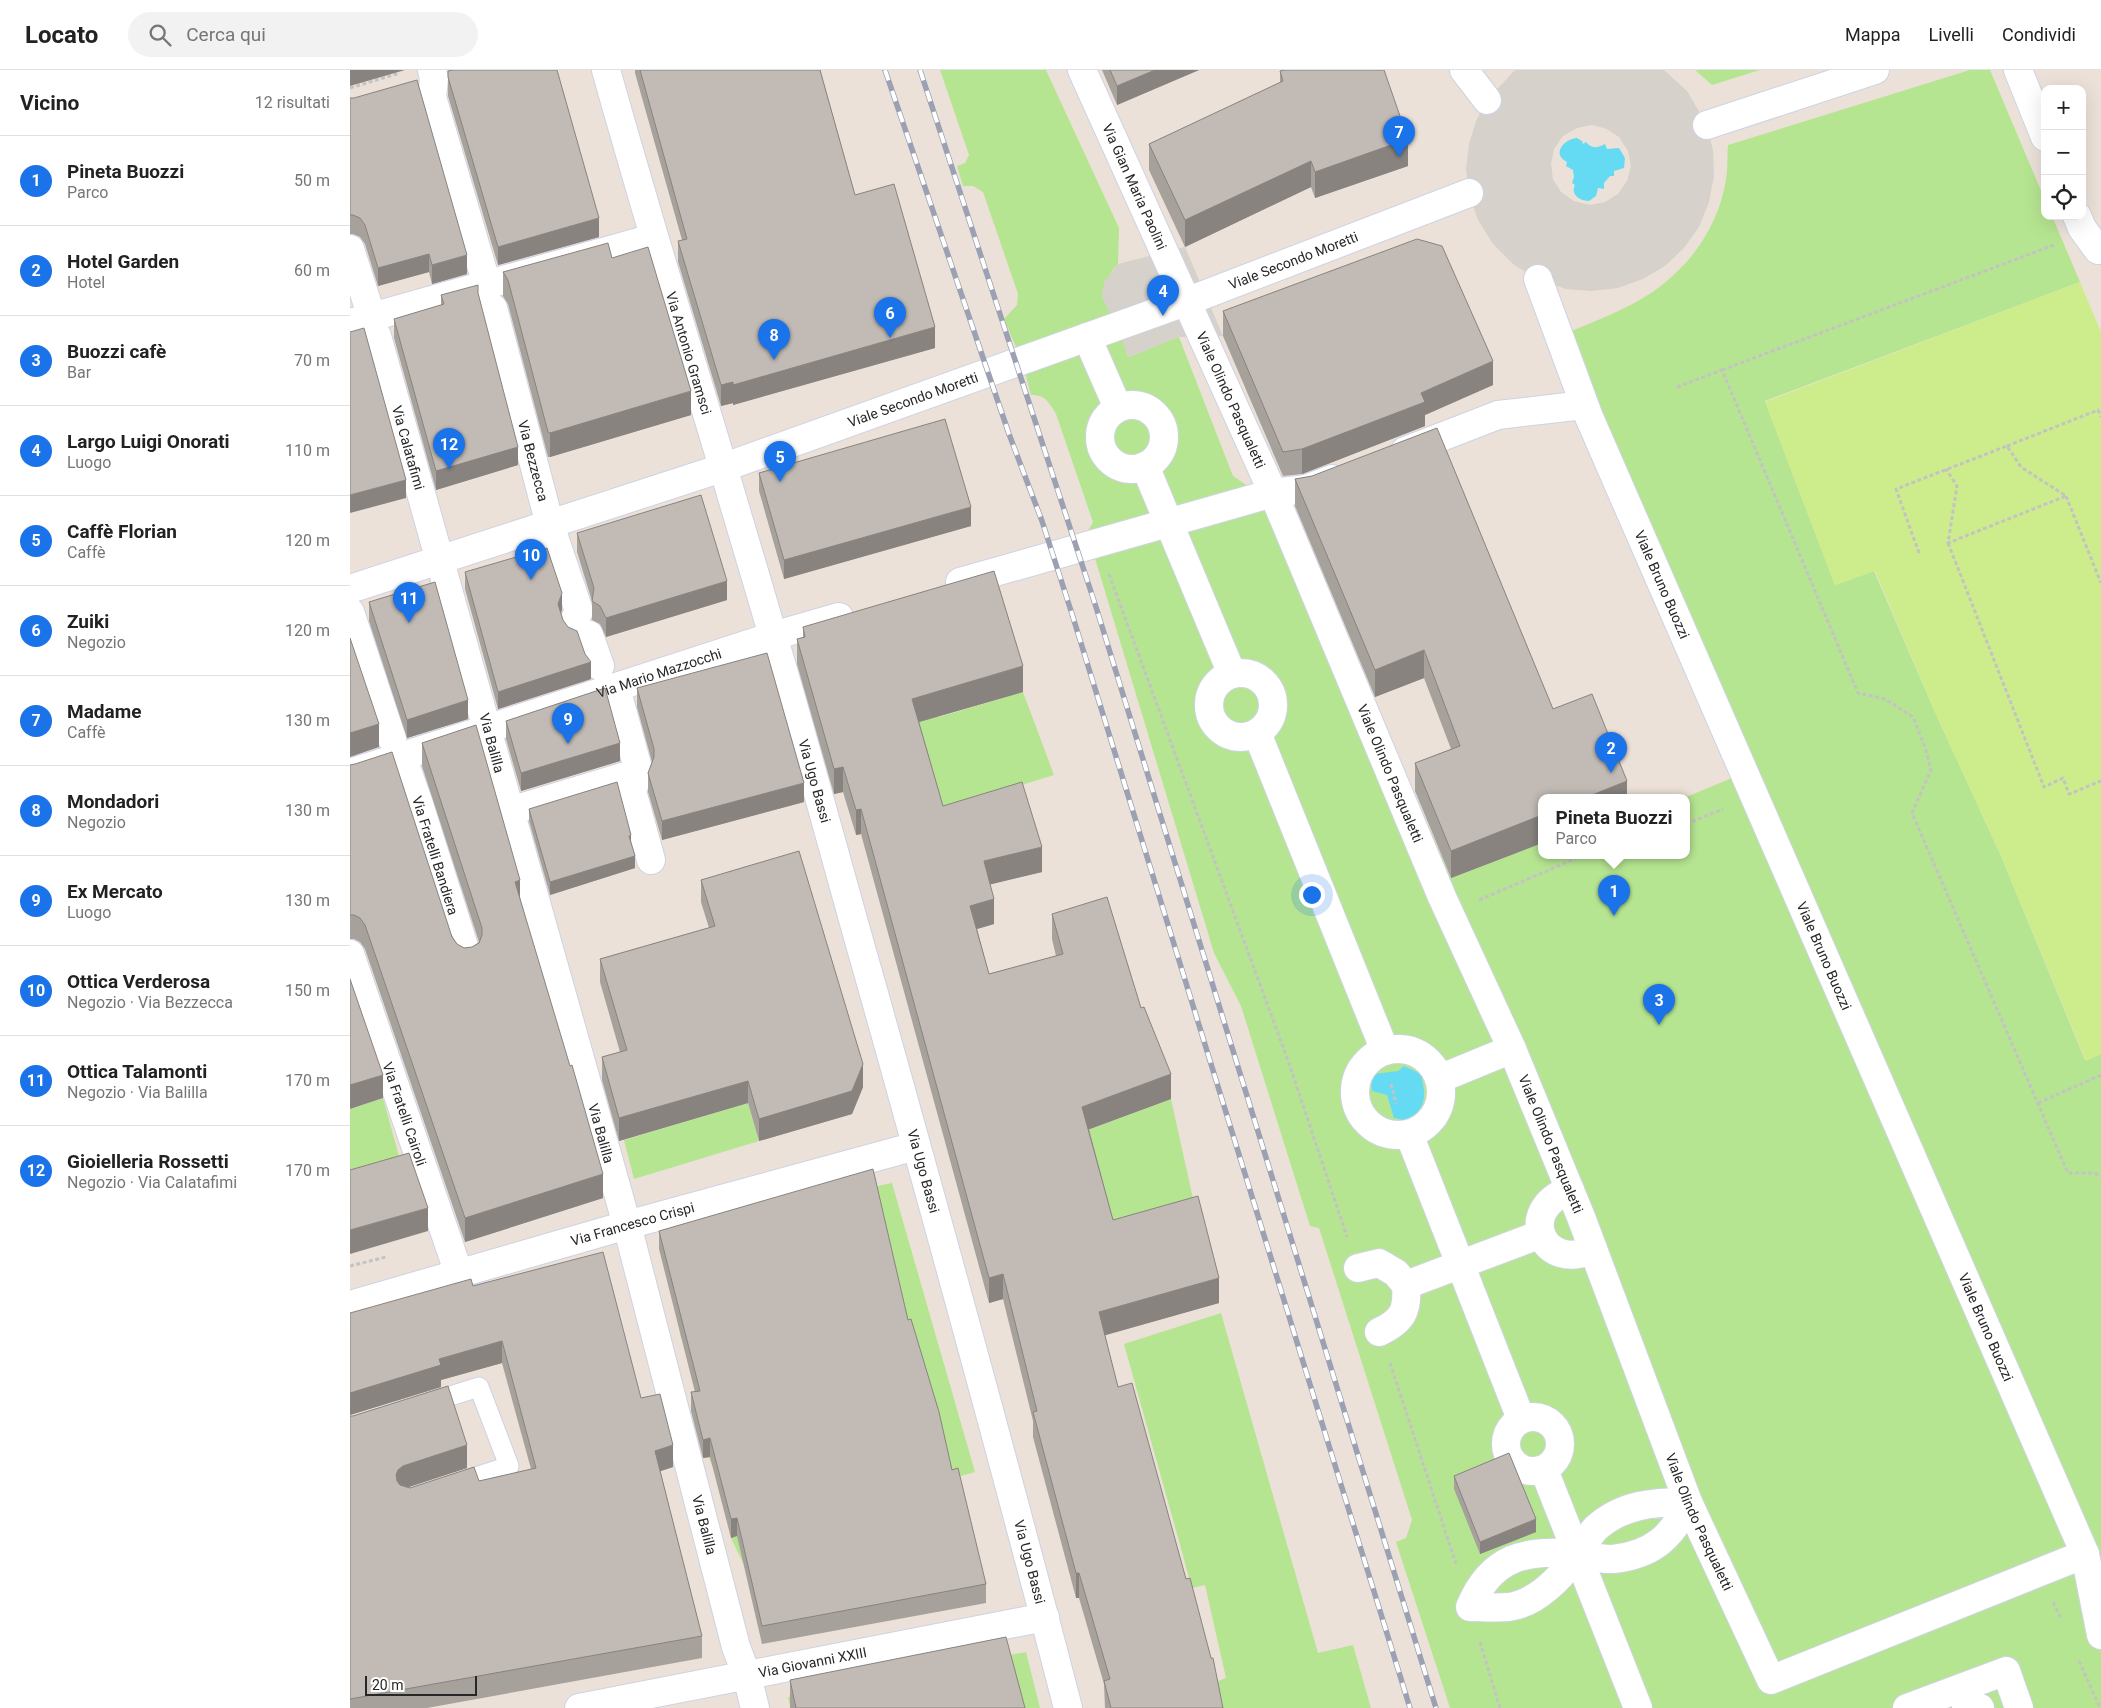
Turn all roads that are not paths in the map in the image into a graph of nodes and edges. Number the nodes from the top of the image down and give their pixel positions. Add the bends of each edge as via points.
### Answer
1 (462, 70) edge
2 (606, 70) edge
3 (1082, 70) edge
4 (1464, 70) edge
5 (1875, 70) edge
6 (2018, 70) edge
7 (433, 74) edge
8 (404, 79) road end
9 (1487, 100) dead end
10 (1707, 125) dead end
11 (2043, 130) edge
12 (1469, 193) dead end
13 (2079, 220) edge
14 (653, 238) junction
15 (350, 249) edge
16 (2100, 251) edge
17 (1538, 279) dead end
18 (490, 296) junction
19 (1188, 301) junction
20 (366, 326) edge
21 (1087, 337) junction
22 (1584, 405) junction
23 (1118, 408) junction
24 (1379, 461) edge
25 (1145, 466) junction
26 (722, 468) junction
27 (1352, 471) edge
28 (1273, 493) junction
29 (1169, 523) junction
30 (550, 525) junction
31 (439, 560) junction
32 (350, 589) edge
33 (934, 590) edge
34 (867, 609) edge
35 (350, 612) edge
36 (773, 636) junction
37 (600, 666) dead end
38 (1232, 674) junction
39 (616, 688) junction
40 (487, 728) junction
41 (1257, 733) junction
42 (397, 748) junction
43 (639, 772) junction
44 (350, 773) edge
45 (510, 811) junction
46 (651, 860) dead end
47 (350, 954) edge
48 (467, 956) edge
49 (1512, 1049) junction
50 (1385, 1051) junction
51 (1439, 1079) junction
52 (1409, 1134) junction
53 (916, 1146) junction
54 (1570, 1190) junction
55 (627, 1225) junction
56 (1541, 1234) junction
57 (1593, 1249) junction
58 (1460, 1264) junction
59 (1358, 1268) road end
60 (459, 1274) junction
61 (1406, 1285) junction
62 (350, 1305) edge
63 (1379, 1332) road end
64 (415, 1407) edge
65 (1521, 1420) junction
66 (1544, 1470) junction
67 (435, 1490) edge
68 (1688, 1502) junction
69 (1578, 1554) junction
70 (2085, 1554) junction
71 (1045, 1617) junction
72 (2101, 1635) edge
73 (747, 1676) junction
74 (1922, 1706) edge
75 (579, 1708) edge
76 (755, 1708) edge
77 (1068, 1708) edge
78 (1638, 1708) edge
79 (1966, 1708) edge
80 (1980, 1708) edge
81 (2019, 1708) edge

1 - 7 street
2 - 14 street, Via Antonio Gramsci
3 - 19 street, Via Gian Maria Paolini
4 - 9 street
5 - 10 street
6 - 11 street
7 - 8 street
7 - 18 street, Via Bezzecca via 432,97
12 - 19 street, Viale Secondo Moretti
13 - 16 street
14 - 18 street
14 - 26 street, Via Antonio Gramsci
15 - 20 street, Via Calatafimi
17 - 22 street, Viale Bruno Buozzi
18 - 20 street
18 - 30 street, Via Bezzecca
19 - 21 street, Viale Secondo Moretti
19 - 28 street, Viale Olindo Pasqualetti
20 - 31 street, Via Calatafimi
21 - 23 street
21 - 26 street, Viale Secondo Moretti
22 - 24 street via 1498,415
22 - 70 street, Viale Bruno Buozzi
23 - 25 street via 1103,423 1100,434 1103,450 1113,462 1124,468
23 - 25 street via 1138,405 1155,415 1161,424 1163,443 1153,460
25 - 29 street
26 - 30 street, Viale Secondo Moretti
26 - 36 street, Via Antonio Gramsci
27 - 28 street via 1306,489
28 - 29 street
28 - 49 street, Viale Olindo Pasqualetti via 1449,914
29 - 33 street
29 - 38 street
30 - 31 street, Viale Secondo Moretti
30 - 37 street, Via Bezzecca
31 - 32 street, Viale Secondo Moretti
31 - 40 street, Via Balilla
34 - 36 street, Via Mario Mazzocchi
35 - 42 street, Via Fratelli Bandiera
36 - 39 street, Via Mario Mazzocchi
36 - 53 street, Via Ugo Bassi
38 - 41 street via 1252,675 1269,688 1273,708 1265,727
38 - 41 street via 1222,678 1210,696 1212,717 1225,733 1236,737
39 - 40 street, Via Mario Mazzocchi
39 - 43 street
40 - 42 street, Via Mario Mazzocchi
40 - 45 street, Via Balilla
41 - 50 street
42 - 44 street
42 - 48 street, Via Fratelli Bandiera
43 - 45 street
43 - 46 street via 632,791
45 - 55 street, Via Balilla
47 - 60 street, Via Fratelli Cairoli
49 - 51 street
49 - 54 street, Viale Olindo Pasqualetti
50 - 51 street via 1412,1051 1424,1057
50 - 52 street via 1372,1057 1355,1082 1354,1097 1358,1111 1379,1132
51 - 52 street via 1441,1093 1432,1119
52 - 58 street
53 - 55 street, Via Francesco Crispi
53 - 71 street, Via Ugo Bassi
54 - 56 street via 1550,1200 1542,1210 1539,1221
54 - 57 street, Viale Olindo Pasqualetti
55 - 60 street, Via Francesco Crispi
55 - 73 street, Via Balilla via 736,1647
56 - 57 street via 1555,1252 1577,1254
56 - 58 street
57 - 68 street, Viale Olindo Pasqualetti
58 - 61 street
58 - 65 street
59 - 61 street via 1379,1263 1396,1273
60 - 62 street, Via Francesco Crispi
61 - 63 street via 1407,1301 1403,1313 1394,1325
64 - 67 lane via 480,1388 509,1466
65 - 66 street via 1508,1433 1506,1442 1510,1460 1526,1471
65 - 66 street via 1538,1417 1559,1432 1560,1450 1552,1465
66 - 69 street
68 - 69 street via 1655,1502 1621,1511 1596,1529
68 - 69 street via 1679,1522 1655,1546 1613,1559
68 - 70 street, Viale Olindo Pasqualetti via 1771,1680
69 - 69 street via 1554,1583 1526,1600 1511,1606 1470,1606 1485,1578 1497,1567 1524,1555 1542,1552
69 - 78 street
70 - 72 street, Viale Bruno Buozzi
71 - 73 street, Via Giovanni XXIII
71 - 77 street, Via Ugo Bassi
73 - 75 street, Via Giovanni XXIII
73 - 76 street, Via Balilla
74 - 81 street via 2006,1670
79 - 80 street via 1968,1702

